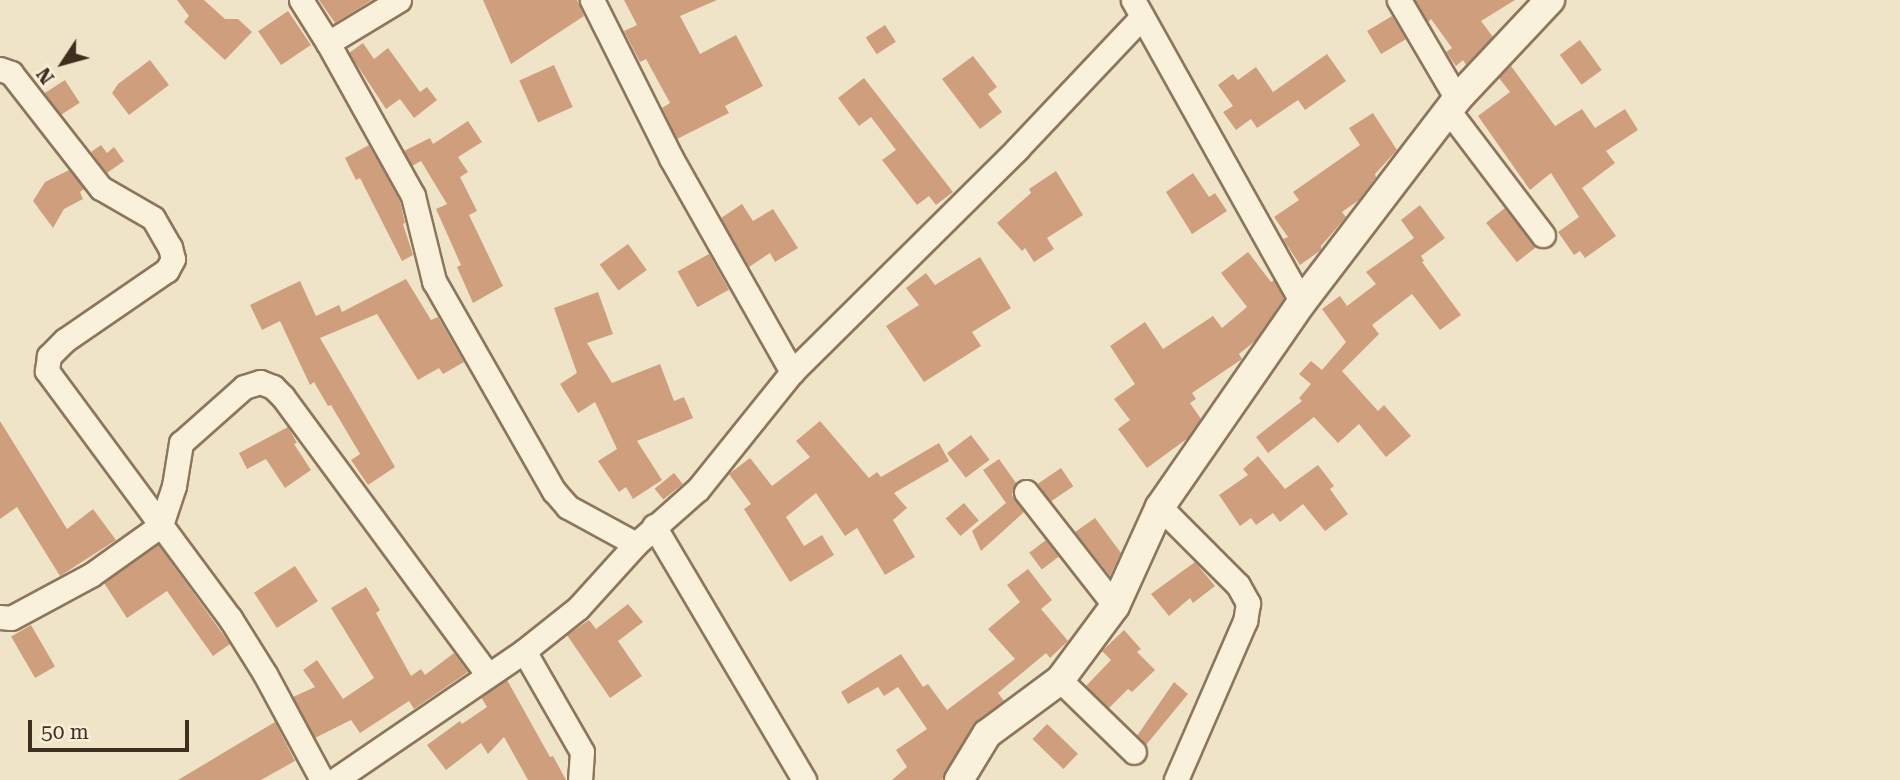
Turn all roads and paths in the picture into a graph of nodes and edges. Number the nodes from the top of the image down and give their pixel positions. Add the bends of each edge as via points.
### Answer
1 (300, 0) edge
2 (399, 0) edge
3 (592, 0) edge
4 (1399, 0) edge
5 (1550, 0) edge
6 (1137, 9) edge
7 (328, 43) junction
8 (0, 69) edge
9 (1452, 105) junction
10 (1543, 235) dead end
11 (1302, 302) junction
12 (792, 372) junction
13 (1026, 492) dead end
14 (1160, 507) junction
15 (161, 525) junction
16 (654, 526) junction
17 (636, 544) junction
18 (1115, 606) junction
19 (0, 617) edge
20 (524, 651) junction
21 (487, 674) junction
22 (1060, 680) junction
23 (1134, 752) dead end
24 (321, 780) edge
25 (335, 780) edge
26 (580, 780) edge
27 (804, 780) edge
28 (960, 780) edge
29 (1176, 780) edge

1 - 7 street
2 - 7 street
3 - 12 street via 671,158
4 - 9 street
5 - 9 street
6 - 11 street
6 - 12 street via 1017,149
7 - 17 street via 413,196 433,281 554,491 568,507
8 - 15 street via 11,73 101,188 153,218 170,247 173,259 167,270 65,340 46,365
9 - 10 street
9 - 11 street
11 - 14 street
12 - 16 street via 698,489
13 - 18 street
14 - 18 street
14 - 29 street via 1238,585 1248,603 1245,621
15 - 19 street via 91,575 11,618
15 - 21 street via 181,443 244,387 260,382 273,387
15 - 24 street via 230,618
16 - 17 street
16 - 27 street
17 - 20 street via 578,608
18 - 22 street
20 - 21 street
20 - 26 street via 582,752
21 - 25 street
22 - 23 street
22 - 28 street via 987,734

